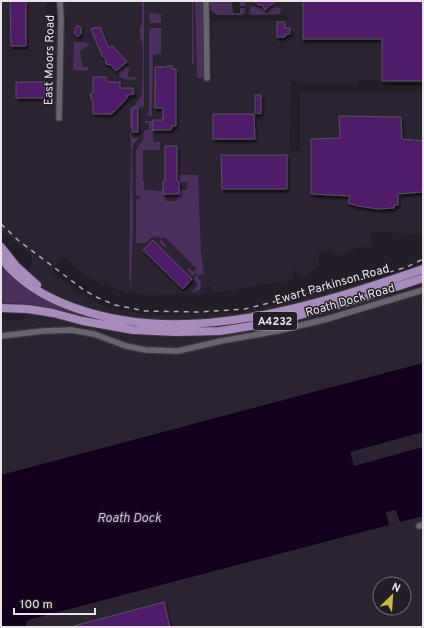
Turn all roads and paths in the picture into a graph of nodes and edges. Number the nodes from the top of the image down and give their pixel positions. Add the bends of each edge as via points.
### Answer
1 (60, 1) edge
2 (206, 1) edge
3 (207, 78) dead end
4 (59, 118) dead end
5 (1, 247) edge
6 (1, 258) edge
7 (423, 269) edge
8 (423, 278) edge
9 (423, 290) edge
10 (60, 302) junction
11 (1, 308) edge
12 (1, 336) edge

1 - 4 street, East Moors Road
2 - 3 street
5 - 10 main road, A4232 via 24,274
6 - 10 main road, Ewart Parkinson Road / A4232 via 24,282
7 - 10 main road, Ewart Parkinson Road / A4232 via 294,308 211,322 180,324 123,319 85,311
8 - 11 main road, Ewart Parkinson Road / A4232 via 278,321 220,331 176,332 122,328 53,312
9 - 12 street, Roath Dock Road via 327,319 178,351 140,349 94,334 71,330 43,330

